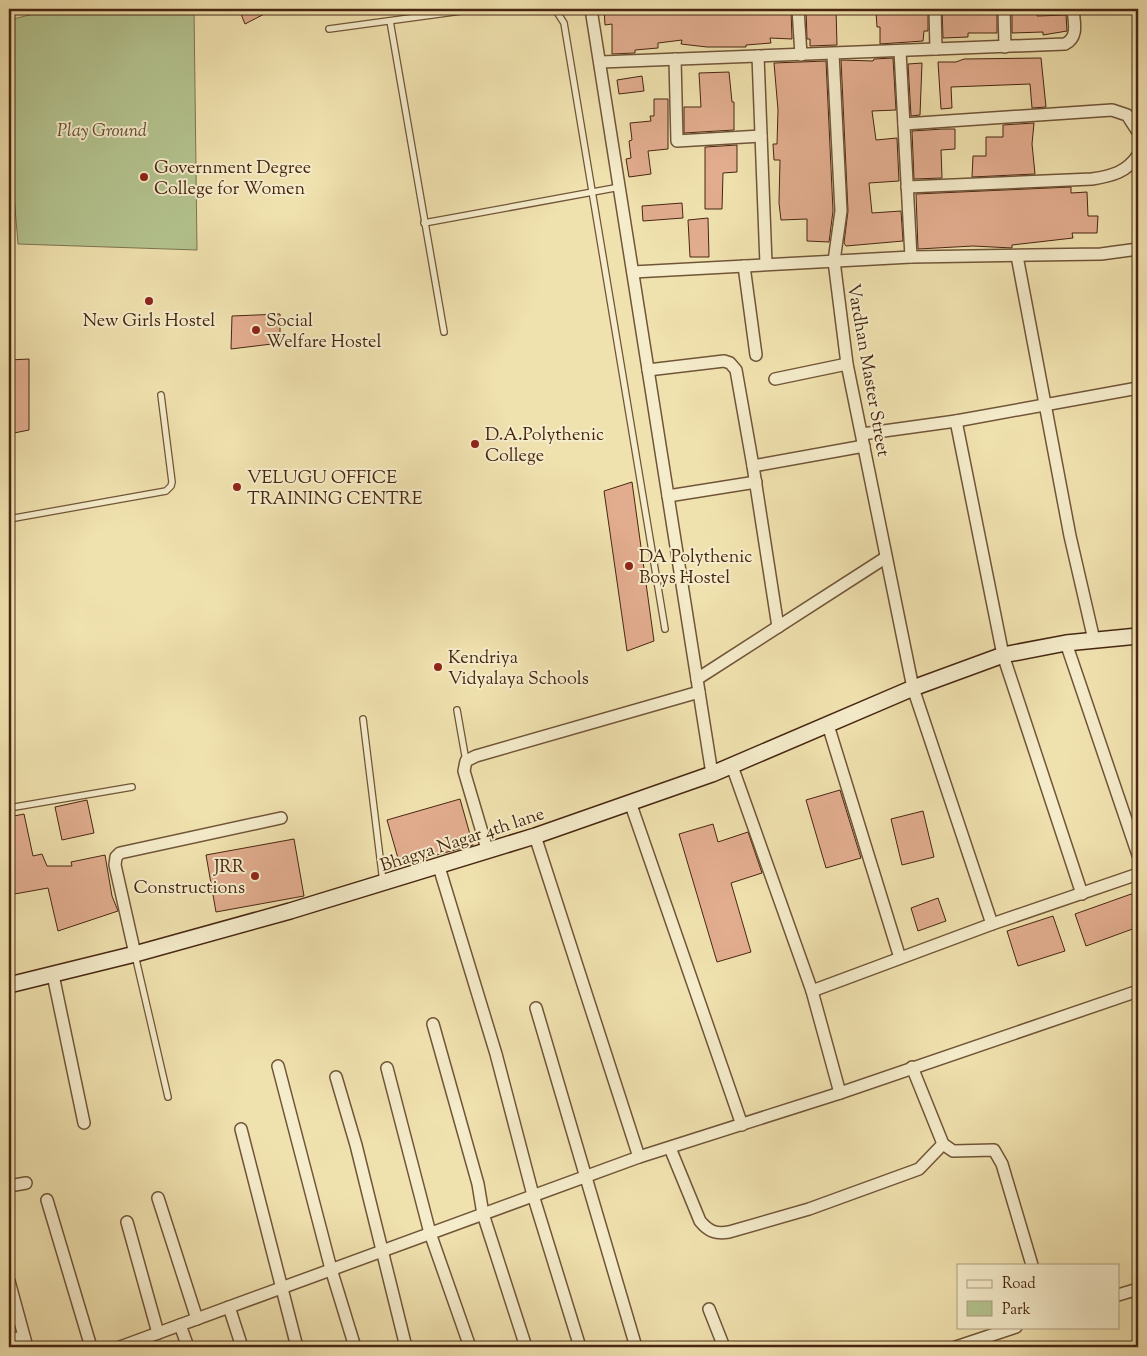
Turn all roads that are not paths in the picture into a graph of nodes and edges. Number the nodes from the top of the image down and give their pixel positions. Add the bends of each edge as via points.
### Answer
1 (476, 9) edge
2 (555, 9) edge
3 (591, 9) edge
4 (798, 9) edge
5 (935, 9) edge
6 (1004, 9) edge
7 (1074, 9) edge
8 (390, 21) junction
9 (329, 30) dead end
10 (1005, 46) junction
11 (936, 49) junction
12 (900, 51) junction
13 (833, 54) junction
14 (801, 55) junction
15 (758, 56) junction
16 (675, 59) junction
17 (601, 62) junction
18 (904, 124) junction
19 (1138, 132) edge
20 (761, 136) junction
21 (1138, 154) edge
22 (620, 187) junction
23 (907, 187) junction
24 (591, 193) junction
25 (424, 223) junction
26 (1138, 249) edge
27 (1017, 256) junction
28 (911, 257) junction
29 (834, 260) junction
30 (766, 264) junction
31 (744, 266) junction
32 (633, 272) junction
33 (444, 332) dead end
34 (756, 355) dead end
35 (847, 364) junction
36 (648, 370) junction
37 (775, 379) dead end
38 (1138, 388) edge
39 (161, 395) dead end
40 (1047, 406) junction
41 (956, 421) junction
42 (862, 434) junction
43 (864, 446) junction
44 (753, 466) junction
45 (756, 482) junction
46 (668, 496) junction
47 (9, 519) edge
48 (885, 558) junction
49 (778, 627) junction
50 (665, 629) dead end
51 (1138, 636) edge
52 (1094, 640) junction
53 (1066, 643) junction
54 (1003, 655) junction
55 (697, 679) junction
56 (913, 688) junction
57 (699, 692) junction
58 (457, 710) dead end
59 (363, 719) dead end
60 (828, 725) junction
61 (466, 761) junction
62 (732, 766) junction
63 (712, 774) junction
64 (132, 787) dead end
65 (630, 802) junction
66 (9, 808) edge
67 (281, 818) dead end
68 (535, 836) junction
69 (488, 849) junction
70 (1138, 855) edge
71 (439, 866) junction
72 (1138, 874) edge
73 (383, 884) junction
74 (1082, 894) junction
75 (992, 924) junction
76 (135, 954) junction
77 (900, 958) junction
78 (53, 975) junction
79 (9, 985) edge
80 (812, 991) junction
81 (1138, 991) edge
82 (536, 1008) dead end
83 (433, 1024) dead end
84 (278, 1066) dead end
85 (912, 1067) junction
86 (387, 1068) dead end
87 (336, 1077) dead end
88 (840, 1093) junction
89 (168, 1096) dead end
90 (84, 1123) dead end
91 (742, 1125) junction
92 (241, 1129) dead end
93 (942, 1144) junction
94 (670, 1148) junction
95 (639, 1157) junction
96 (586, 1176) junction
97 (26, 1183) dead end
98 (9, 1186) edge
99 (533, 1195) junction
100 (158, 1198) dead end
101 (47, 1200) dead end
102 (483, 1214) junction
103 (127, 1222) dead end
104 (430, 1233) junction
105 (381, 1251) junction
106 (1032, 1264) edge
107 (332, 1269) junction
108 (9, 1281) edge
109 (281, 1288) junction
110 (1138, 1289) edge
111 (1120, 1294) edge
112 (229, 1307) junction
113 (709, 1309) dead end
114 (197, 1319) junction
115 (180, 1325) junction
116 (1013, 1328) edge
117 (158, 1333) junction
118 (9, 1340) edge
119 (25, 1342) edge
120 (138, 1344) edge
121 (91, 1347) edge
122 (120, 1347) edge
123 (188, 1347) edge
124 (242, 1347) edge
125 (297, 1347) edge
126 (355, 1347) edge
127 (406, 1347) edge
128 (470, 1347) edge
129 (526, 1347) edge
130 (580, 1347) edge
131 (636, 1347) edge
132 (724, 1347) edge
133 (956, 1347) edge

1 - 8 lane
2 - 24 lane via 564,23
3 - 17 street
4 - 14 street
5 - 11 street
6 - 10 street
7 - 10 street via 1075,32 1070,42
8 - 9 lane
8 - 25 lane
10 - 11 street
11 - 12 street
12 - 13 street
12 - 18 street
13 - 14 street
13 - 29 street, Vardhan Master Street via 841,211
14 - 15 street
15 - 16 street
15 - 20 street
16 - 17 street
16 - 20 street via 677,141
17 - 22 street
18 - 19 street via 1112,110 1127,115
18 - 23 street
20 - 30 street
21 - 23 street via 1128,167 1118,173 1092,179
22 - 24 lane
22 - 32 street
23 - 28 street
24 - 25 lane
24 - 50 lane
25 - 33 lane
26 - 27 street via 1101,254
27 - 28 street
27 - 40 street
28 - 29 street
29 - 30 street
29 - 35 street, Vardhan Master Street
30 - 31 street
31 - 32 street
31 - 34 street
32 - 36 street
35 - 37 street
35 - 42 street, Vardhan Master Street
36 - 44 street via 724,361 730,363 736,370
36 - 46 street
38 - 40 street
39 - 47 lane via 172,482 166,491
40 - 41 street
40 - 52 street via 1070,536
41 - 42 street
41 - 54 street
42 - 43 street, Vardhan Master Street
43 - 44 street
43 - 48 street, Vardhan Master Street
44 - 45 street
45 - 46 street
45 - 49 street
46 - 55 street
48 - 49 street
48 - 56 street, Vardhan Master Street
49 - 55 street
51 - 52 main road, Bhagya Nagar 4th lane
52 - 53 main road, Bhagya Nagar 4th lane
53 - 54 main road, Bhagya Nagar 4th lane
53 - 70 street
54 - 56 main road, Bhagya Nagar 4th lane
54 - 74 street
55 - 57 street
56 - 60 main road, Bhagya Nagar 4th lane
56 - 75 street, Vardhan Master Street
57 - 61 street
57 - 63 street
58 - 61 lane
59 - 73 lane
60 - 62 main road, Bhagya Nagar 4th lane
60 - 77 street
61 - 69 street via 464,771
62 - 63 main road, Bhagya Nagar 4th lane
62 - 80 street
63 - 65 main road, Bhagya Nagar 4th lane
64 - 66 lane
65 - 68 main road, Bhagya Nagar 4th lane
65 - 91 street
67 - 76 street via 120,852 114,865
68 - 69 main road, Bhagya Nagar 4th lane
68 - 95 street
69 - 71 main road, Bhagya Nagar 4th lane
71 - 73 main road, Bhagya Nagar 4th lane
71 - 99 street via 496,1054
72 - 74 street
73 - 76 main road, Bhagya Nagar 4th lane
74 - 75 street
75 - 77 street
76 - 78 main road, Bhagya Nagar 4th lane
76 - 89 lane
77 - 80 street
78 - 79 main road, Bhagya Nagar 4th lane
78 - 90 street
80 - 88 street
81 - 85 street
82 - 96 street
83 - 102 street via 478,1184
84 - 107 street
85 - 88 street
85 - 93 street
86 - 104 street
87 - 105 street
88 - 91 street
91 - 94 street
92 - 109 street
93 - 94 street via 926,1164 913,1171 809,1209 718,1233 707,1230 700,1221
93 - 106 street via 954,1151 994,1150 1002,1164
94 - 95 street
95 - 96 street
96 - 99 street
96 - 131 street
97 - 98 street
99 - 102 street
99 - 130 street
100 - 114 street
101 - 121 street
102 - 104 street
102 - 129 street
103 - 117 street
104 - 105 street
104 - 128 street
105 - 107 street
105 - 127 street
107 - 109 street
107 - 126 street
108 - 119 street
109 - 112 street
109 - 125 street
110 - 111 street
112 - 114 street
112 - 124 street
113 - 132 street
114 - 115 street
115 - 117 street
115 - 123 street
116 - 133 street
117 - 120 street
118 - 119 street
120 - 122 street

